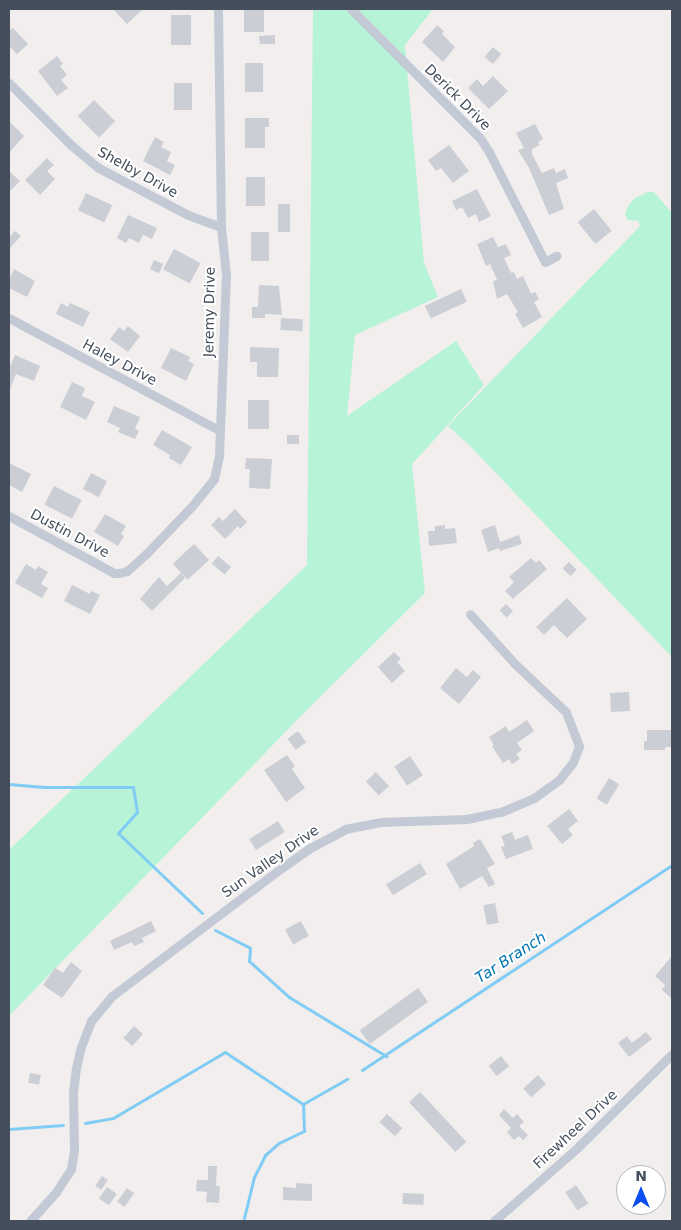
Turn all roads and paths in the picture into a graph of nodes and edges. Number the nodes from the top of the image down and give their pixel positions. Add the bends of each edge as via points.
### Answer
1 (218, 9) edge
2 (351, 9) edge
3 (9, 83) edge
4 (221, 228) junction
5 (556, 256) dead end
6 (9, 318) edge
7 (219, 430) junction
8 (9, 516) edge
9 (118, 572) joint
10 (470, 614) dead end
11 (672, 1054) edge
12 (30, 1221) edge
13 (494, 1221) edge

1 - 4 street, Jeremy Drive
2 - 5 street, Derick Drive via 480,138 545,262
3 - 4 street, Shelby Drive via 97,167 188,215
4 - 7 street, Jeremy Drive via 226,275
6 - 7 street, Haley Drive
7 - 9 street, Jeremy Drive via 219,456 214,479 140,560 127,571
8 - 9 street, Dustin Drive
10 - 12 street, Sun Valley Drive via 515,664 566,712 578,746 573,762 559,780 534,798 501,812 467,819 381,822 345,829 283,867 112,996 91,1021 81,1046 73,1092 74,1150 71,1169
11 - 13 street, Firewheel Drive via 576,1149

